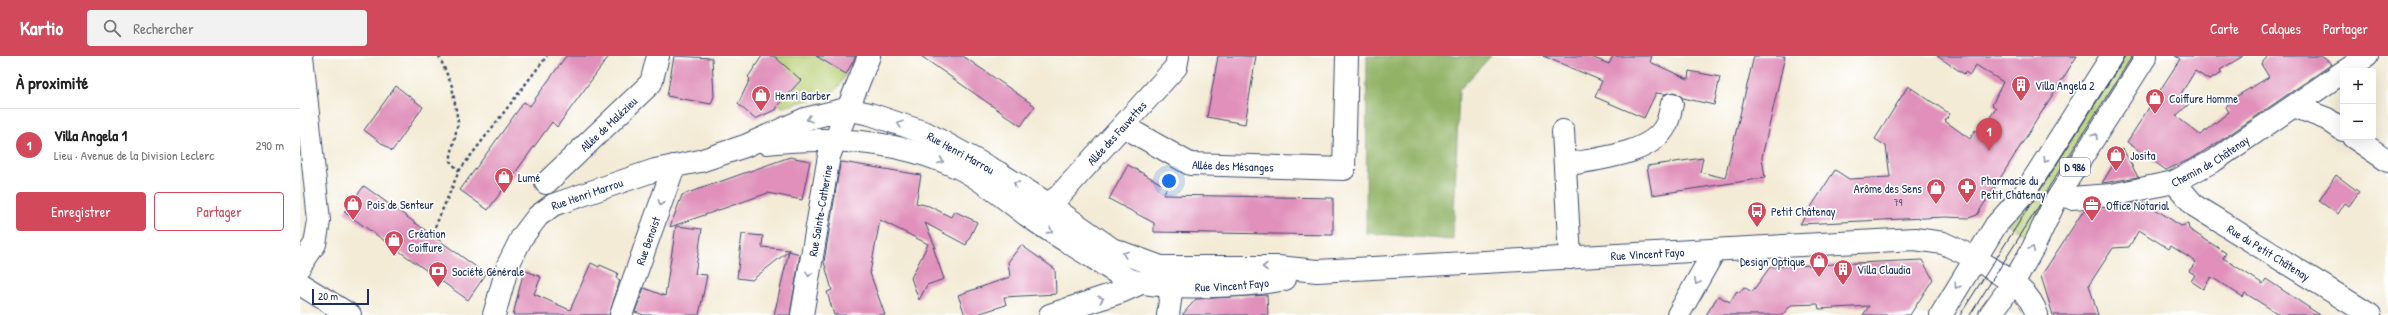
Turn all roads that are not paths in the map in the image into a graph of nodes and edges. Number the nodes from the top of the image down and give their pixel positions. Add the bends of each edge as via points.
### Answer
1 (302, 56) edge
2 (658, 56) edge
3 (869, 56) edge
4 (1178, 56) edge
5 (1347, 56) edge
6 (2112, 56) edge
7 (2146, 56) edge
8 (2367, 56) edge
9 (2350, 68) edge
10 (2340, 75) edge
11 (1672, 104) dead end
12 (2294, 106) junction
13 (846, 109) junction
14 (1124, 126) junction
15 (2340, 128) edge
16 (1563, 131) dead end
17 (835, 140) junction
18 (2357, 140) edge
19 (745, 146) junction
20 (2388, 161) edge
21 (1565, 165) junction
22 (674, 166) junction
23 (2174, 182) junction
24 (546, 184) dead end
25 (2059, 193) junction
26 (1048, 204) junction
27 (1715, 250) junction
28 (1570, 258) junction
29 (1975, 258) junction
30 (300, 266) edge
31 (1162, 267) junction
32 (1317, 271) junction
33 (1145, 283) junction
34 (2013, 283) junction
35 (300, 284) edge
36 (1172, 286) junction
37 (350, 315) edge
38 (494, 315) edge
39 (621, 315) edge
40 (802, 315) edge
41 (1050, 315) edge
42 (1168, 315) edge
43 (1678, 315) edge
44 (1941, 315) edge
45 (1990, 315) edge
46 (2037, 315) edge
47 (2370, 315) edge

1 - 30 street via 319,221 315,244
2 - 24 street, Allée de Malézieu via 651,82
3 - 13 street, Rue Sainte-Catherine
4 - 14 street, Allée des Fauvettes via 1176,67
5 - 14 street, Allée des Mésanges via 1344,169 1190,164
6 -> 29 street via 2024,194 1996,225
25 -> 7 street, D 986
8 - 9 street, Chemin de Châtenay
10 - 12 street, Chemin de Châtenay
11 - 21 street via 1665,126 1653,141 1631,151
12 - 15 street via 2327,119
12 - 23 street, Chemin de Châtenay via 2215,160
13 - 17 street, Rue Sainte-Catherine
13 -> 19 street, Rue Henri Marrou via 805,119
26 -> 13 street, Rue Henri Marrou via 999,173 926,133 870,114
14 - 26 street, Allée des Fauvettes via 1059,196
16 - 21 street
17 - 19 street, Rue Henri Marrou via 791,140
17 -> 33 street, Rue Henri Marrou via 865,142 921,153 960,168 1039,224 1119,274
17 -> 40 street, Rue Sainte-Catherine via 829,156
18 - 20 street
19 - 22 street, Rue Henri Marrou via 700,161
21 - 28 street
22 - 38 street, Rue Henri Marrou via 655,170 553,205 538,216 522,237 508,265
22 -> 39 street, Rue Benoist
23 - 25 street, Chemin de Châtenay via 2112,195 2071,198
23 - 47 street, Rue du Petit Châtenay via 2195,206
34 -> 25 street, D 986
31 -> 26 street, Rue Henri Marrou via 1112,249
27 - 28 street, Rue Vincent Fayo
27 - 29 street, Rue Vincent Fayo via 1915,239 1943,243
27 -> 43 street
28 - 32 street, Rue Vincent Fayo
29 - 34 street, Rue Vincent Fayo
29 -> 44 street
32 -> 31 street, Rue Vincent Fayo via 1278,267
31 - 33 street
31 - 36 street
32 - 36 street, Rue Vincent Fayo via 1275,281
33 - 36 street, Rue Vincent Fayo
41 -> 33 street
34 - 45 street, D 986
34 - 46 street, Rue Vincent Fayo via 2034,304
35 - 37 street
36 - 42 street

